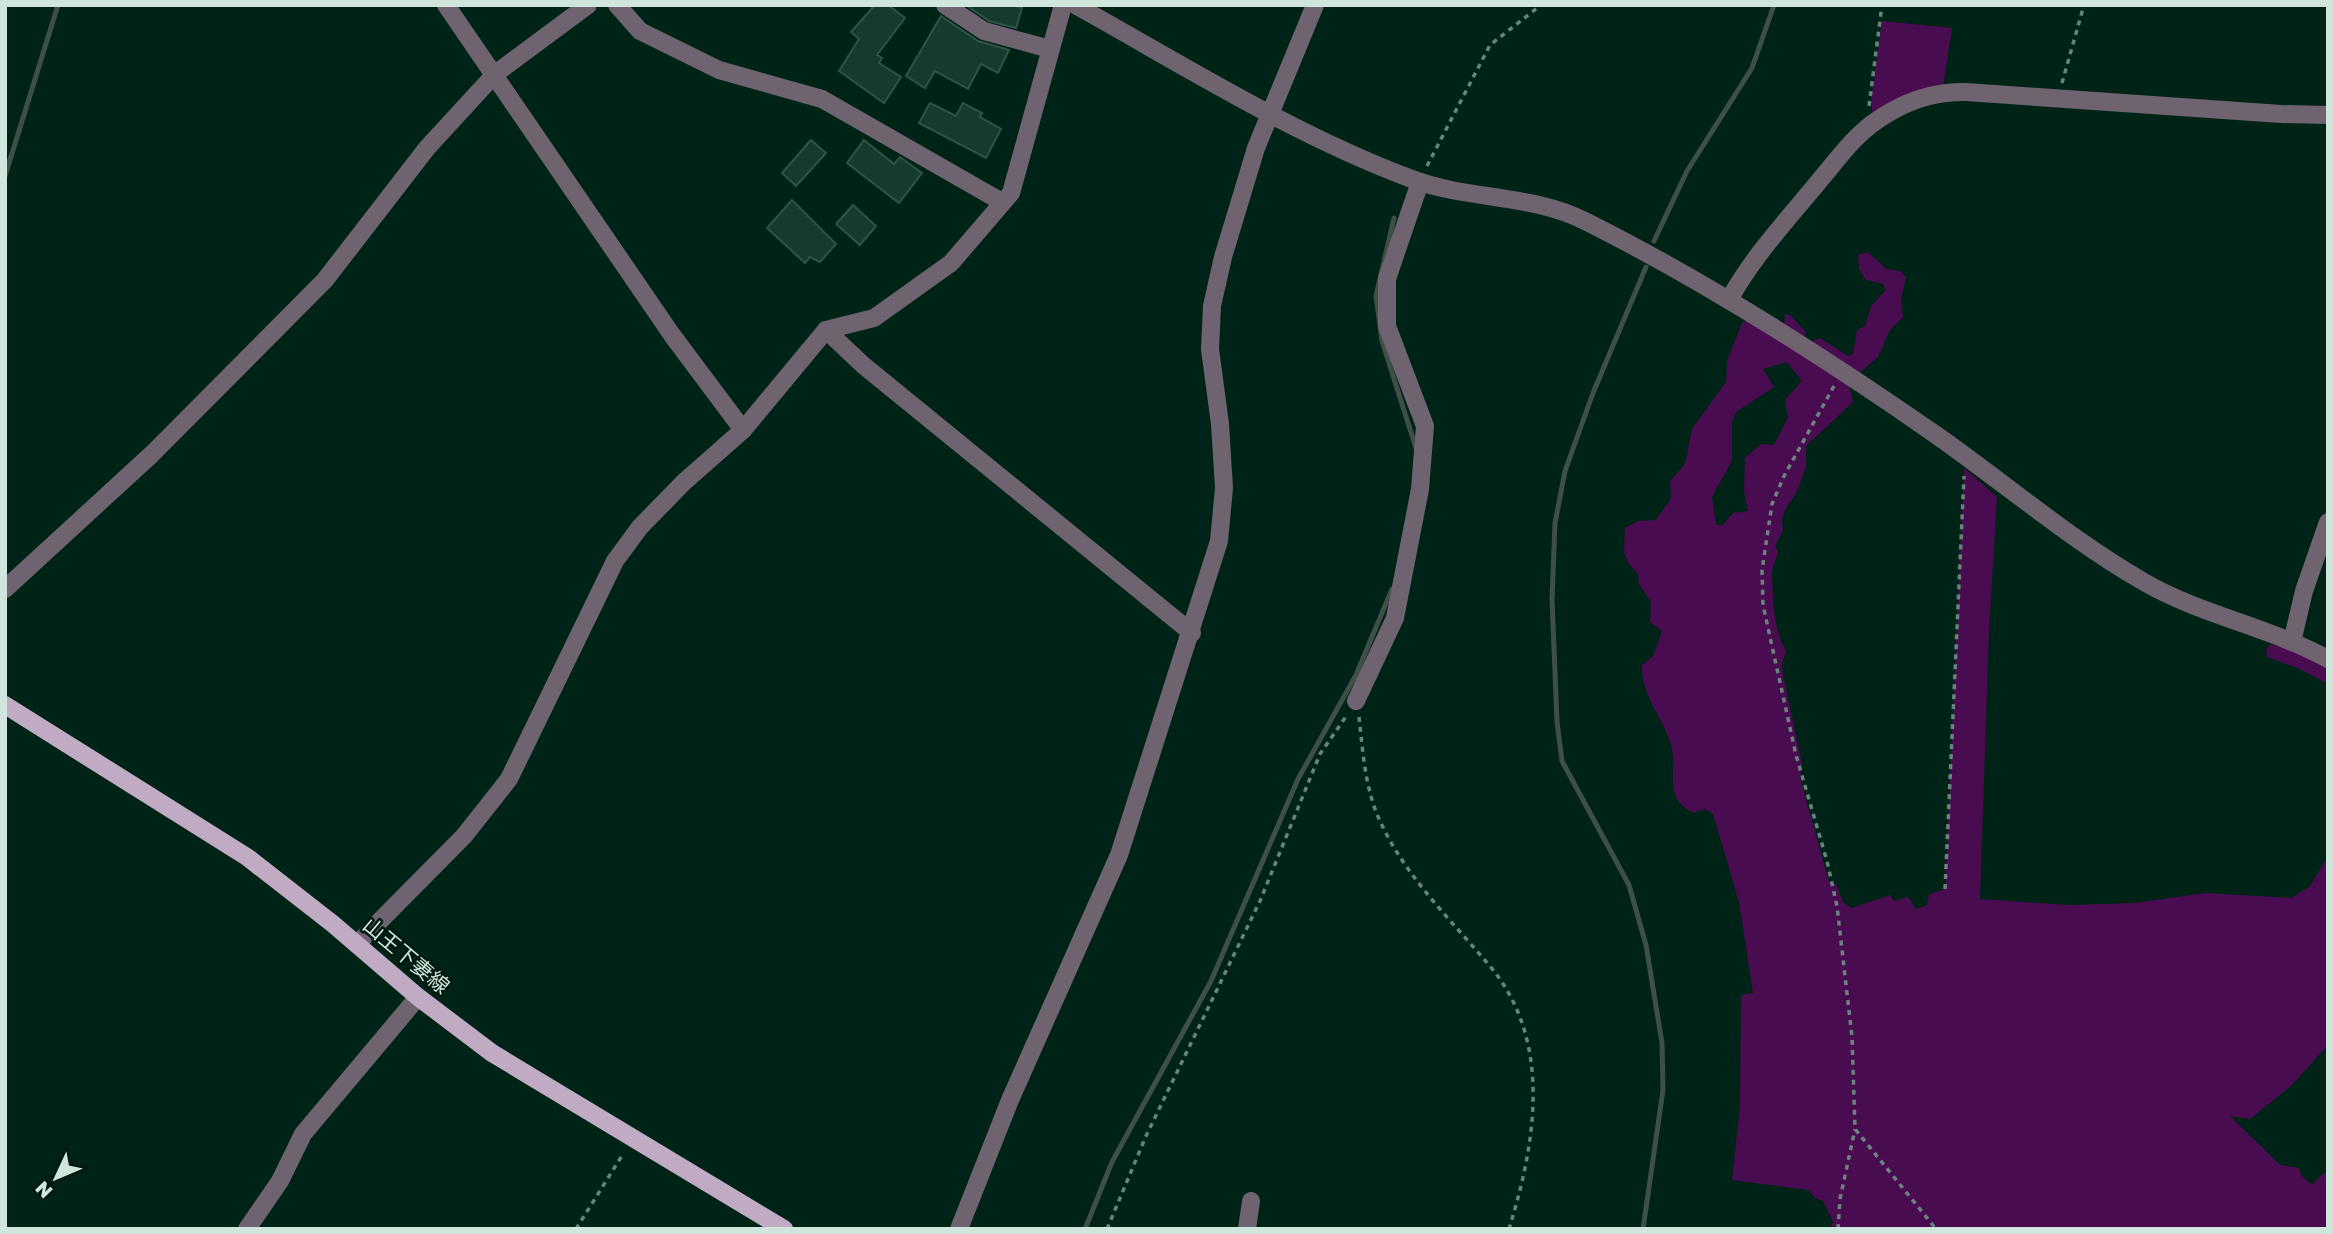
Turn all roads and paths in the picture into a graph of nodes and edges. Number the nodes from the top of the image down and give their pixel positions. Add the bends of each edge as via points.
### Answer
1 (446, 5) edge
2 (588, 5) edge
3 (617, 5) edge
4 (945, 5) edge
5 (1063, 5) edge
6 (1075, 5) edge
7 (1315, 5) edge
8 (1541, 5) edge
9 (1882, 5) edge
10 (2084, 5) edge
11 (1050, 49) junction
12 (495, 74) junction
13 (2058, 99) junction
14 (1271, 114) junction
15 (2328, 114) edge
16 (1869, 125) junction
17 (1420, 182) junction
18 (1002, 202) junction
19 (1729, 300) junction
20 (826, 330) junction
21 (1842, 372) junction
22 (743, 430) junction
23 (1965, 456) junction
24 (2328, 522) edge
25 (5, 589) edge
26 (1192, 633) junction
27 (2292, 642) junction
28 (2328, 659) edge
29 (1356, 701) junction
30 (5, 705) edge
31 (1945, 889) dead end
32 (357, 944) junction
33 (418, 997) junction
34 (1855, 1129) junction
35 (632, 1139) junction
36 (1251, 1201) dead end
37 (247, 1229) edge
38 (576, 1229) edge
39 (785, 1229) edge
40 (959, 1229) edge
41 (1107, 1229) edge
42 (1247, 1229) edge
43 (1509, 1229) edge
44 (1838, 1229) edge
45 (1936, 1229) edge

1 - 12 street
2 - 12 street
3 - 18 street via 640,31 719,70 822,99
4 - 11 street via 984,31
5 - 11 street
6 - 14 street
7 - 14 street
8 - 17 path via 1490,45
9 - 16 path
10 - 13 path
11 - 18 street via 1011,193
12 - 22 street via 672,335
12 - 25 street via 427,148 326,280 152,454
13 - 15 street
13 - 16 street via 1943,92 1900,106
14 - 17 street via 1366,162
14 - 26 street via 1256,148 1212,306 1210,349 1224,488 1219,541
16 - 19 street via 1749,265
17 - 19 street via 1579,218
17 - 29 street via 1387,279 1387,327 1425,426 1420,489 1395,618
18 - 20 street via 951,263 874,318
19 - 21 street
20 - 22 street
20 - 26 street
21 - 23 street
21 - 34 path via 1772,505 1762,582 1793,743 1837,906 1852,1037
22 - 32 street via 640,527 615,561 509,779 464,836
23 - 27 street via 2145,582
23 - 31 path
24 - 27 street
26 - 40 street via 1119,855 1020,1077
27 - 28 street
29 - 41 path via 1320,754 1260,901 1146,1136
29 - 43 path via 1371,797 1385,833 1432,901 1500,979 1524,1031 1536,1082 1530,1135
30 - 32 main road, 山王下妻線 via 238,851
32 - 33 main road, 山王下妻線
33 - 35 main road, 山王下妻線 via 492,1053
33 - 37 street via 303,1134 280,1181
34 - 44 path
34 - 45 path
35 - 38 path
35 - 39 main road, 山王下妻線
36 - 42 street

